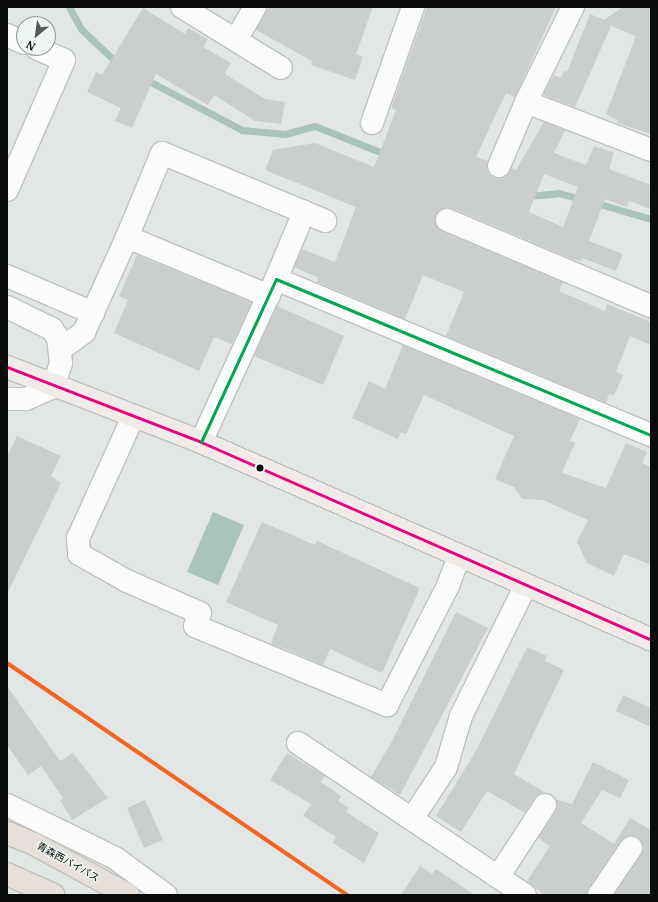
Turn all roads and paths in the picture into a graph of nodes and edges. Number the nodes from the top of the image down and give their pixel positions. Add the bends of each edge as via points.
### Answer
1 (182, 7) edge
2 (255, 7) edge
3 (413, 7) edge
4 (573, 7) edge
5 (236, 40) junction
6 (55, 56) edge
7 (281, 68) dead end
8 (526, 102) junction
9 (372, 123) dead end
10 (651, 150) edge
11 (499, 166) dead end
12 (7, 190) edge
13 (304, 212) junction
14 (447, 220) dead end
15 (325, 221) dead end
16 (127, 237) junction
17 (7, 276) edge
18 (272, 287) junction
19 (651, 306) edge
20 (7, 307) edge
21 (93, 312) junction
22 (61, 349) junction
23 (7, 367) edge
24 (53, 387) junction
25 (7, 399) edge
26 (133, 417) junction
27 (651, 435) edge
28 (201, 442) junction
29 (459, 556) junction
30 (526, 585) junction
31 (651, 640) edge
32 (298, 743) dead end
33 (7, 804) edge
34 (545, 805) dead end
35 (412, 819) junction
36 (7, 833) edge
37 (631, 848) dead end
38 (7, 874) edge
39 (498, 877) junction
40 (54, 895) edge
41 (128, 895) edge
42 (166, 895) edge
43 (525, 895) edge
44 (599, 895) edge

1 - 5 street
2 - 5 street
3 - 9 street
4 - 8 street
5 - 7 street
6 - 12 street via 64,60
8 - 10 street
8 - 11 street
13 - 15 street
13 - 16 street via 162,153
13 - 18 street
14 - 19 street
16 - 18 street
16 - 21 street
17 - 21 street
18 - 27 street
18 - 28 street
20 - 22 street via 44,323 58,338
21 - 22 street via 84,332
22 - 24 street via 61,363
23 - 24 main road
24 - 25 street via 26,399
24 - 26 main road
26 - 28 main road
26 - 29 street via 78,538 79,554 127,581 200,613 195,626 387,705 448,586
28 - 29 main road
29 - 30 main road
30 - 31 main road
30 - 35 street via 461,716 446,767
32 - 35 street
33 - 42 street via 115,858
34 - 39 street
35 - 39 street
36 - 41 highway, 青森西バイパス via 36,844
37 - 44 street
38 - 40 highway
39 - 43 street

